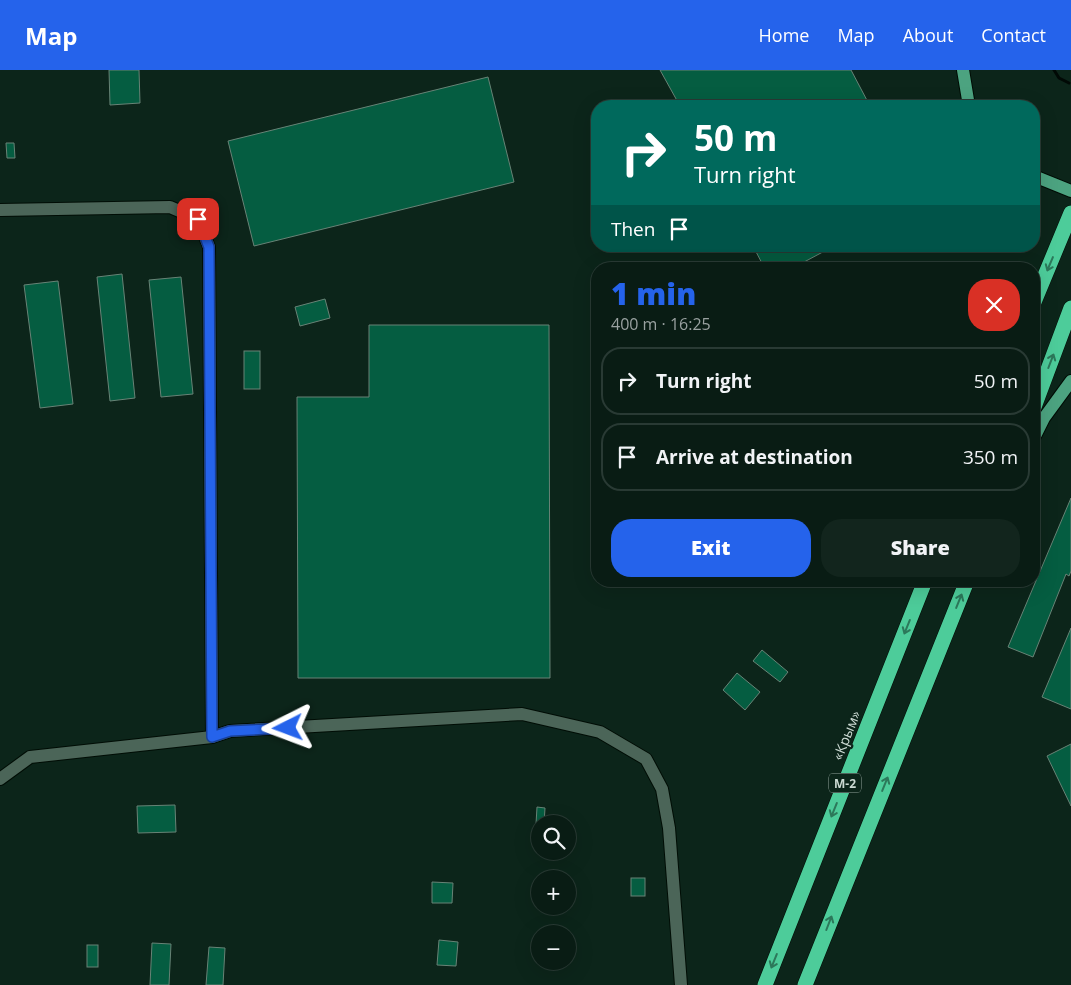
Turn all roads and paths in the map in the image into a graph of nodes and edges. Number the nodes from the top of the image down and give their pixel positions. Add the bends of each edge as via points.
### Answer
1 (963, 70) edge
2 (968, 100) edge
3 (1040, 178) edge
4 (1071, 191) edge
5 (0, 210) edge
6 (1069, 219) edge
7 (1040, 288) edge
8 (1071, 308) edge
9 (1071, 381) edge
10 (1040, 391) edge
11 (1040, 426) edge
12 (923, 587) edge
13 (965, 587) edge
14 (212, 737) junction
15 (0, 779) edge
16 (682, 985) edge
17 (765, 985) edge
18 (805, 985) edge

1 - 2 main road
3 - 4 main road
5 - 14 street via 170,207 198,219 209,247
6 -> 7 highway
10 -> 8 highway
9 - 11 main road
12 -> 17 highway, «Крым» / М-2
18 -> 13 highway, М-2
14 - 15 street via 30,757
14 - 16 street via 230,731 522,714 600,732 646,759 662,789 669,828

